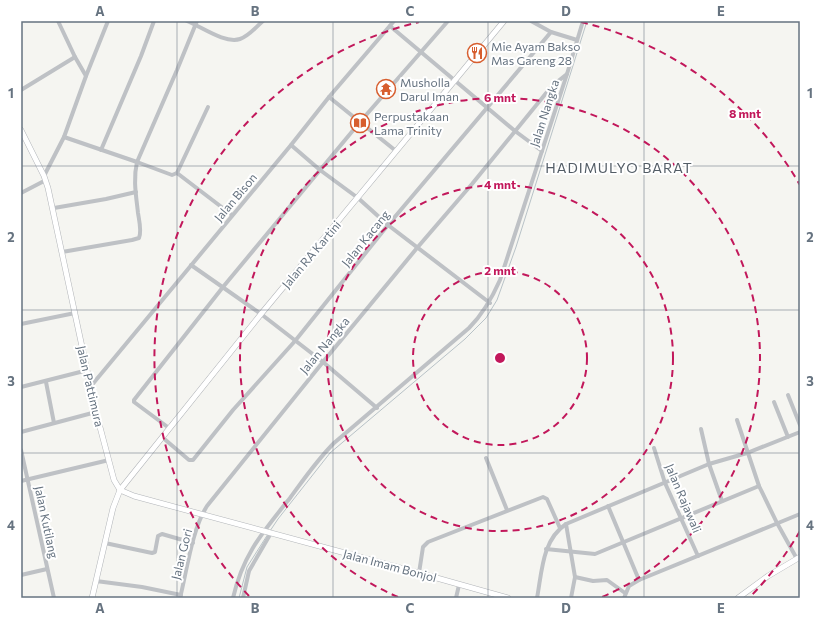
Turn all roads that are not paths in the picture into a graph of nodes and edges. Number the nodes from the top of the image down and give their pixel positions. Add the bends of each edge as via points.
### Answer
1 (58, 21) edge
2 (108, 21) edge
3 (154, 21) edge
4 (187, 21) edge
5 (263, 21) edge
6 (394, 21) edge
7 (448, 21) edge
8 (504, 21) edge
9 (531, 21) edge
10 (583, 21) edge
11 (196, 23) edge
12 (390, 26) junction
13 (551, 32) junction
14 (577, 40) junction
15 (422, 53) junction
16 (75, 57) junction
17 (567, 74) junction
18 (86, 76) junction
19 (455, 81) junction
20 (21, 90) edge
21 (329, 97) junction
22 (208, 107) dead end
23 (486, 108) junction
24 (360, 122) junction
25 (21, 130) edge
26 (515, 131) junction
27 (64, 137) junction
28 (291, 145) junction
29 (101, 150) junction
30 (396, 151) junction
31 (542, 151) junction
32 (137, 162) junction
33 (320, 170) junction
34 (176, 173) junction
35 (45, 178) junction
36 (136, 192) junction
37 (21, 193) edge
38 (358, 198) junction
39 (54, 208) junction
40 (232, 215) junction
41 (388, 226) junction
42 (417, 248) junction
43 (62, 252) junction
44 (191, 265) junction
45 (223, 287) junction
46 (490, 303) junction
47 (75, 313) junction
48 (261, 314) junction
49 (21, 324) edge
50 (295, 341) junction
51 (323, 362) junction
52 (88, 370) junction
53 (46, 382) junction
54 (91, 386) junction
55 (21, 387) edge
56 (788, 395) dead end
57 (774, 402) dead end
58 (377, 408) junction
59 (96, 412) junction
60 (737, 420) dead end
61 (54, 423) junction
62 (800, 425) edge
63 (169, 428) junction
64 (701, 429) dead end
65 (21, 432) edge
66 (800, 432) edge
67 (162, 437) junction
68 (788, 437) junction
69 (654, 448) dead end
70 (21, 450) edge
71 (748, 453) junction
72 (486, 458) dead end
73 (109, 460) junction
74 (709, 464) junction
75 (28, 479) junction
76 (21, 481) edge
77 (665, 482) junction
78 (759, 486) junction
79 (120, 490) junction
80 (722, 501) junction
81 (608, 506) junction
82 (507, 510) junction
83 (202, 514) junction
84 (800, 514) edge
85 (681, 518) junction
86 (777, 523) junction
87 (566, 524) junction
88 (560, 528) junction
89 (263, 531) junction
90 (271, 533) junction
91 (105, 543) junction
92 (193, 543) junction
93 (623, 544) junction
94 (546, 549) junction
95 (572, 552) junction
96 (698, 556) junction
97 (798, 558) edge
98 (47, 569) junction
99 (419, 572) junction
100 (21, 575) edge
101 (575, 577) junction
102 (639, 580) junction
103 (96, 581) junction
104 (459, 585) junction
105 (624, 596) edge
106 (181, 597) edge
107 (54, 598) edge
108 (92, 598) edge
109 (233, 598) edge
110 (243, 598) edge
111 (456, 598) edge
112 (508, 598) edge
113 (537, 598) edge
114 (570, 598) edge
115 (738, 598) edge

1 - 16 street
2 - 18 street
3 - 29 street
4 - 11 street
5 - 11 street via 247,35 231,40
6 - 12 street, Jalan Bison
7 - 15 street
8 - 19 main road, Jalan RA Kartini
9 - 13 street
10 - 14 street
11 - 32 street
12 - 15 street
12 - 21 street, Jalan Bison
13 - 14 street
13 - 23 street, Jalan Kacang
14 - 17 street
15 - 19 street
15 - 24 street
16 - 18 street
16 - 20 street
17 - 26 street, Jalan Nangka via 552,87
17 - 31 street, Jalan Nangka
18 - 27 street
19 - 23 street
19 - 30 main road, Jalan RA Kartini
21 - 24 street
21 - 28 street, Jalan Bison
22 - 34 street
23 - 26 street
23 - 41 street, Jalan Kacang
24 - 30 street
24 - 33 street
25 - 35 main road, Jalan Pattimura
26 - 31 street
26 - 42 street, Jalan Nangka
27 - 29 street
27 - 35 street
28 - 33 street
28 - 40 street, Jalan Bison
29 - 32 street
30 - 38 main road, Jalan RA Kartini
31 - 46 street, Jalan Nangka via 500,280
32 - 34 street via 172,175
32 - 36 street via 134,176
33 - 38 street
33 - 45 street
34 - 40 street
35 - 37 street
35 - 39 main road, Jalan Pattimura
36 - 39 street
36 - 43 street via 139,238
38 - 41 street
38 - 48 main road, Jalan RA Kartini
39 - 43 main road, Jalan Pattimura
40 - 44 street, Jalan Bison
41 - 42 street
41 - 50 street, Jalan Kacang
42 - 46 street
42 - 51 street, Jalan Nangka
43 - 47 main road, Jalan Pattimura
44 - 45 street
44 - 54 street, Jalan Bison
45 - 48 street
45 - 63 street via 134,400
46 - 58 street, Jalan Nangka via 469,328
47 - 49 street
47 - 52 main road, Jalan Pattimura
48 - 50 street
48 - 63 main road, Jalan RA Kartini
50 - 51 street
50 - 67 street, Jalan Kacang via 233,410 193,460 189,460
51 - 58 street
51 - 83 street, Jalan Nangka
52 - 53 street
52 - 54 main road, Jalan Pattimura
53 - 55 street
53 - 61 street
54 - 59 main road, Jalan Pattimura
56 - 62 street
57 - 68 street
58 - 89 street, Jalan Nangka via 314,465
59 - 61 street
59 - 73 main road, Jalan Pattimura
60 - 71 street
61 - 65 street
63 - 67 main road, Jalan RA Kartini
64 - 74 street
66 - 68 street
67 - 79 main road, Jalan RA Kartini
68 - 71 street
69 - 77 street, Jalan Rajawali
70 - 75 street, Jalan Kutilang
71 - 74 street
71 - 78 street
72 - 82 street
73 - 75 street
73 - 79 main road, Jalan Pattimura via 114,480
74 - 77 street
74 - 80 street
75 - 76 street
75 - 98 street, Jalan Kutilang
77 - 81 street
77 - 85 street, Jalan Rajawali
78 - 80 street
78 - 86 street
79 - 83 main road
79 - 91 main road, Jalan RA Kartini via 115,500
80 - 85 street
81 - 87 street
81 - 93 street
82 - 88 street via 545,497
82 - 99 street via 428,542 423,547
83 - 89 main road
83 - 92 street, Jalan Gori
84 - 86 street
85 - 93 street
85 - 96 street, Jalan Rajawali
86 - 96 street
86 - 97 street
87 - 88 street
87 - 95 street
88 - 94 street
89 - 90 main road
89 - 109 street, Jalan Nangka via 244,563
90 - 99 main road, Jalan Imam Bonjol
90 - 110 street via 249,571
91 - 92 street via 152,553 155,552 158,536 162,534
91 - 103 main road, Jalan RA Kartini
92 - 106 street, Jalan Gori
93 - 95 street via 595,554
93 - 102 street
94 - 95 street
94 - 113 street
95 - 101 street
96 - 102 street
97 - 115 main road
98 - 100 street
98 - 107 street, Jalan Kutilang
99 - 104 main road, Jalan Imam Bonjol
101 - 105 street via 593,581 607,580
101 - 114 street
102 - 105 street via 629,586
103 - 106 street via 142,587
103 - 108 main road, Jalan RA Kartini
104 - 111 street
104 - 112 main road, Jalan Imam Bonjol

